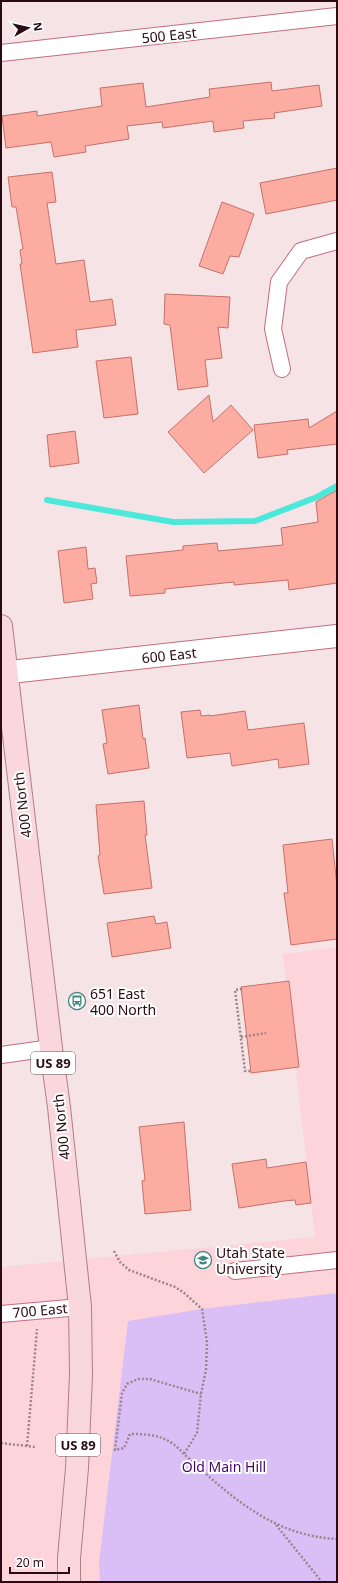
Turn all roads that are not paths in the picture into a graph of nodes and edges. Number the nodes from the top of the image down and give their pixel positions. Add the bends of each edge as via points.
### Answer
1 (337, 16) edge
2 (1, 53) edge
3 (337, 241) edge
4 (282, 370) dead end
5 (1, 626) edge
6 (337, 636) edge
7 (4, 672) edge
8 (51, 1048) junction
9 (1, 1055) edge
10 (337, 1260) edge
11 (235, 1271) dead end
12 (80, 1307) junction
13 (1, 1314) edge
14 (70, 1582) edge

1 - 2 street, 500 East
3 - 4 street via 301,251 279,282 273,329
5 - 7 main road, 400 North / US 89
6 - 7 main road, 600 East
7 - 8 main road, 400 North / US 89
8 - 9 street
8 - 12 main road, 400 North / US 89
10 - 11 street
12 - 13 street, 700 East
12 - 14 main road, 400 North / US 89 via 81,1375 77,1468 69,1558

